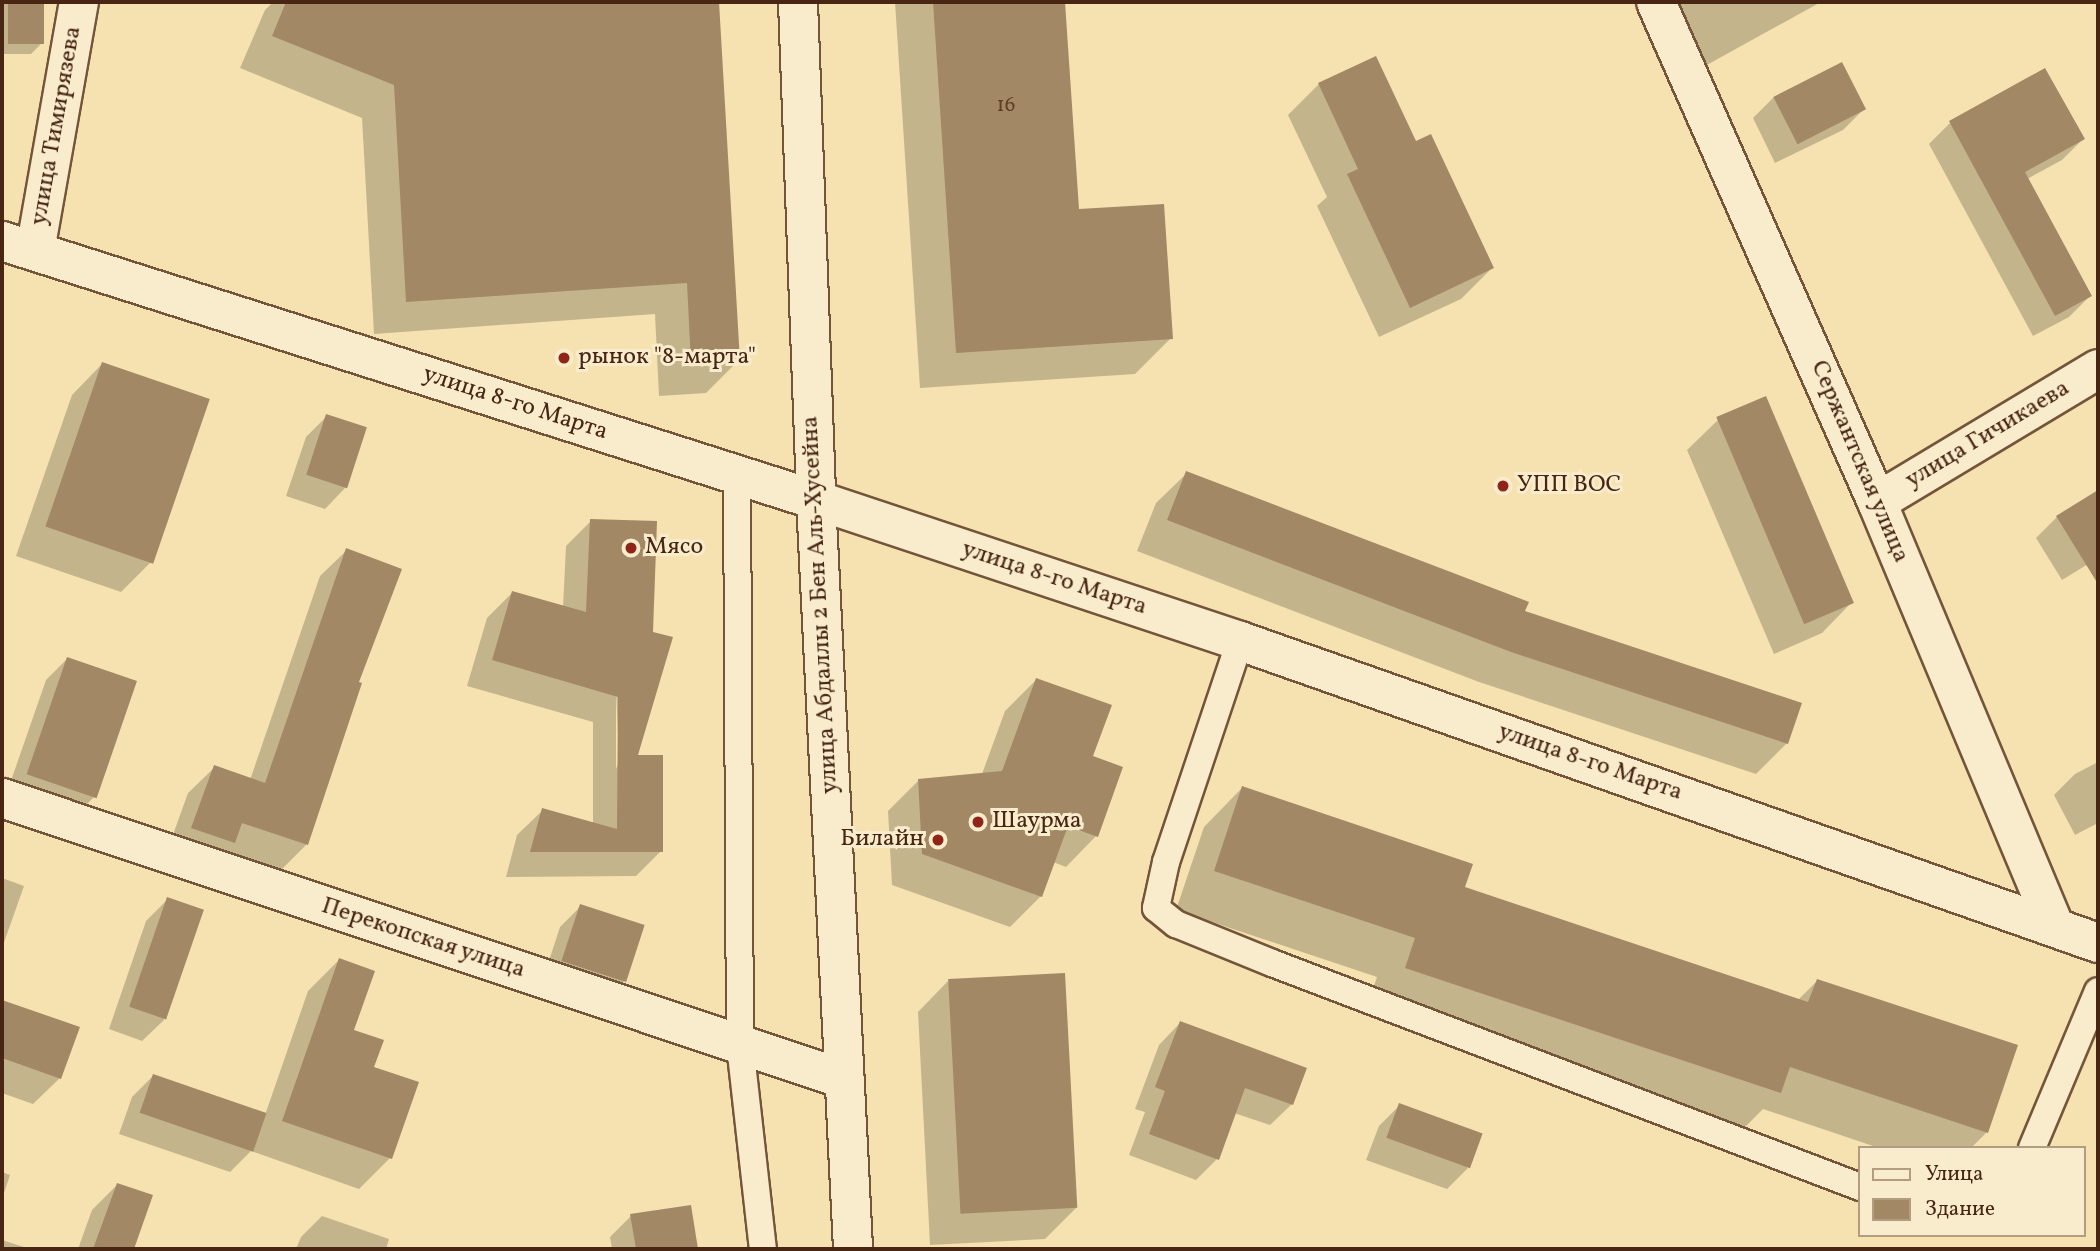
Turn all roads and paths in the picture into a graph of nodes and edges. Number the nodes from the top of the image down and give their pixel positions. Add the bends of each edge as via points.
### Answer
1 (79, 2) edge
2 (797, 2) edge
3 (1656, 2) edge
4 (18, 246) edge
5 (2098, 369) edge
6 (737, 475) junction
7 (816, 500) junction
8 (1877, 502) junction
9 (1240, 641) junction
10 (2, 798) edge
11 (2054, 926) junction
12 (2098, 943) edge
13 (2098, 991) edge
14 (740, 1045) junction
15 (844, 1079) junction
16 (2033, 1146) edge
17 (1858, 1186) edge
18 (763, 1249) edge
19 (853, 1249) edge

1 - 4 street, улица Тимирязева
2 - 7 street, улица Абдаллы 2 Бен Аль-Хусейна
3 - 8 street, Сержантская улица
4 - 6 street, улица 8-го Марта
5 - 8 street, улица Гичикаева
6 - 7 street, улица 8-го Марта
6 - 14 lane
7 - 9 street, улица 8-го Марта
7 - 15 street, улица Абдаллы 2 Бен Аль-Хусейна
8 - 11 street, Сержантская улица
9 - 11 street, улица 8-го Марта
9 - 17 lane via 1166,862 1156,908 1176,924 1272,963
10 - 14 street, Перекопская улица
11 - 12 street, улица 8-го Марта
13 - 16 lane
14 - 15 street, Перекопская улица
14 - 18 lane
15 - 19 street, улица Абдаллы 2 Бен Аль-Хусейна

